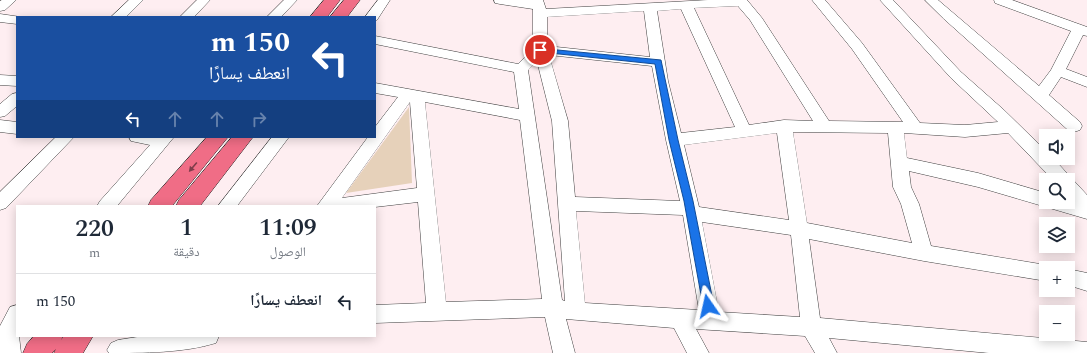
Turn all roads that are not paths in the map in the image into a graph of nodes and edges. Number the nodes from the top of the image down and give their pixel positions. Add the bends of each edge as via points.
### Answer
1 (10, 0) edge
2 (137, 0) edge
3 (204, 0) edge
4 (291, 0) edge
5 (332, 0) edge
6 (352, 0) edge
7 (384, 0) edge
8 (500, 0) edge
9 (818, 0) edge
10 (886, 0) edge
11 (931, 0) edge
12 (1000, 0) edge
13 (741, 1) edge
14 (619, 4) edge
15 (686, 5) junction
16 (539, 6) edge
17 (0, 7) edge
18 (650, 7) junction
19 (119, 16) edge
20 (188, 16) edge
21 (275, 16) edge
22 (319, 16) edge
23 (339, 16) edge
24 (373, 16) edge
25 (0, 18) edge
26 (16, 20) edge
27 (1083, 31) edge
28 (376, 40) edge
29 (540, 50) junction
30 (659, 62) junction
31 (521, 69) junction
32 (1058, 71) junction
33 (0, 80) edge
34 (16, 81) edge
35 (1087, 82) edge
36 (376, 88) edge
37 (412, 95) junction
38 (1041, 95) junction
39 (16, 99) edge
40 (0, 112) edge
41 (527, 116) junction
42 (0, 126) edge
43 (784, 126) junction
44 (1074, 126) dead end
45 (825, 127) junction
46 (16, 128) edge
47 (895, 128) junction
48 (1011, 128) junction
49 (916, 129) junction
50 (745, 132) junction
51 (65, 138) edge
52 (150, 138) edge
53 (217, 138) edge
54 (241, 138) edge
55 (280, 138) edge
56 (164, 139) edge
57 (674, 140) junction
58 (898, 162) junction
59 (1057, 173) edge
60 (1075, 193) edge
61 (426, 194) junction
62 (1039, 198) edge
63 (0, 203) edge
64 (567, 204) junction
65 (107, 205) edge
66 (161, 205) edge
67 (188, 205) edge
68 (228, 205) edge
69 (327, 205) edge
70 (339, 205) edge
71 (1087, 207) edge
72 (1075, 208) edge
73 (690, 210) junction
74 (1087, 212) edge
75 (799, 229) junction
76 (924, 253) junction
77 (1039, 272) edge
78 (1075, 278) edge
79 (1087, 282) edge
80 (553, 308) junction
81 (437, 312) junction
82 (576, 312) junction
83 (376, 314) edge
84 (16, 315) edge
85 (680, 319) junction
86 (711, 321) junction
87 (811, 327) junction
88 (6, 337) edge
89 (49, 337) edge
90 (79, 337) edge
91 (200, 337) edge
92 (121, 346) edge
93 (1015, 349) edge
94 (1087, 352) edge
95 (36, 353) edge
96 (67, 353) edge
97 (564, 353) edge
98 (698, 353) edge
99 (826, 353) edge

1 - 17 street
2 - 19 street
3 - 20 street
4 - 21 street
5 - 22 main road
6 - 23 main road
7 - 24 street
8 - 16 street
9 - 49 street via 857,46
10 - 48 street via 956,75
11 - 38 street via 959,27
12 - 27 street
13 - 15 street
13 - 45 street via 755,18
14 - 16 street
14 - 18 street
15 - 18 street
15 - 50 street
16 - 29 street
18 - 30 street
25 - 26 street
27 - 32 street
28 - 31 street
29 - 30 street
29 - 31 street
29 - 64 street via 560,121
30 - 57 street
31 - 41 street
32 - 35 street
32 - 38 street
33 - 34 street
36 - 37 street
37 - 41 street
37 - 61 street
37 - 69 street
38 - 44 street
39 - 40 street
41 - 80 street
42 - 46 street
43 - 45 street
43 - 50 street
43 - 75 street
45 - 47 street
47 - 49 street
47 - 58 street
48 - 49 street via 965,131
48 - 59 street
50 - 57 street
51 - 63 street
52 - 56 street
53 -> 66 main road
54 - 67 main road
55 - 68 street
56 - 65 street
57 - 73 street
58 - 62 street via 978,180
58 - 76 street via 902,187 910,204
60 - 71 street
61 - 70 street
61 - 81 street
64 - 73 street
64 - 82 street
72 - 74 street
73 - 75 street
73 - 86 street
75 - 76 street
75 - 87 street
76 - 77 street
78 - 79 street
80 - 81 street
80 - 82 street
80 - 97 street
81 - 83 street
82 - 85 street
84 - 88 street
85 - 86 street
85 - 98 street
86 - 87 street
87 - 93 street
87 - 99 street
89 - 95 main road
90 - 96 main road
91 - 92 street
93 - 94 street

